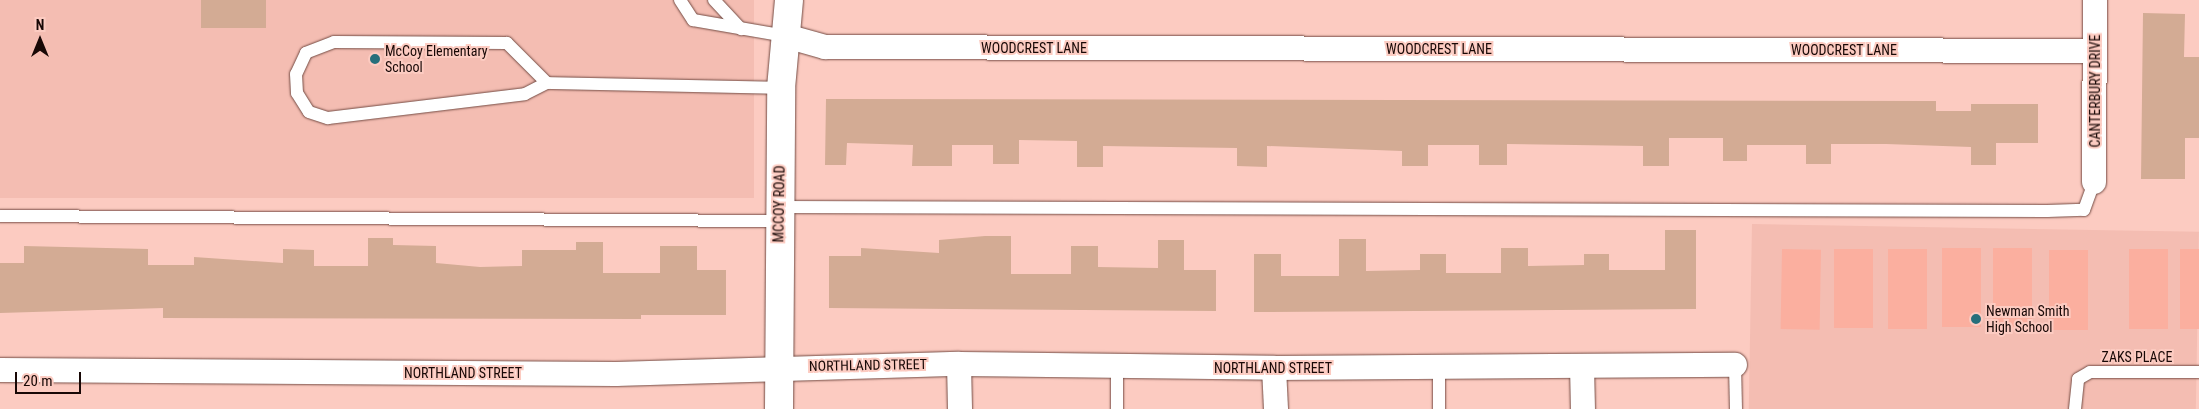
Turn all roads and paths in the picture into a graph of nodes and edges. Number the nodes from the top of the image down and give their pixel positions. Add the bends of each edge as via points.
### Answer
1 (680, 0) edge
2 (714, 0) edge
3 (789, 0) edge
4 (2095, 0) edge
5 (741, 29) junction
6 (786, 36) junction
7 (2094, 51) junction
8 (547, 83) junction
9 (781, 88) junction
10 (2094, 182) joint
11 (779, 214) junction
12 (0, 216) edge
13 (959, 364) junction
14 (1735, 365) joint
15 (779, 366) junction
16 (1117, 366) junction
17 (1582, 366) junction
18 (1439, 367) junction
19 (1274, 368) junction
20 (0, 370) edge
21 (2199, 372) edge
22 (778, 409) edge
23 (960, 409) edge
24 (1116, 409) edge
25 (1276, 409) edge
26 (1439, 409) edge
27 (1582, 409) edge
28 (1736, 409) edge
29 (2075, 409) edge

1 - 5 lane via 693,20
2 - 5 lane
3 - 6 street, MCCOY ROAD
4 - 7 street, CANTERBURY DRIVE
5 - 6 lane
6 - 7 street, WOODCREST LANE via 824,47
6 - 9 street, MCCOY ROAD
7 - 10 street, CANTERBURY DRIVE
8 - 8 lane via 507,43 334,42 306,53 296,74 297,93 309,112 328,118 525,94
8 - 9 lane
9 - 11 street, MCCOY ROAD
10 - 11 lane via 2084,210 2047,211
11 - 12 lane
11 - 15 street, MCCOY ROAD
13 - 15 street, NORTHLAND STREET
13 - 16 street, NORTHLAND STREET
13 - 23 street
14 - 17 street, NORTHLAND STREET
14 - 28 lane
15 - 20 street, NORTHLAND STREET via 616,374
15 - 22 street, MCCOY ROAD
16 - 19 street, NORTHLAND STREET
16 - 24 lane
17 - 18 street, NORTHLAND STREET
17 - 27 street
18 - 19 street, NORTHLAND STREET
18 - 26 lane
19 - 25 street
21 - 29 lane, ZAKS PLACE via 2090,372 2078,379

